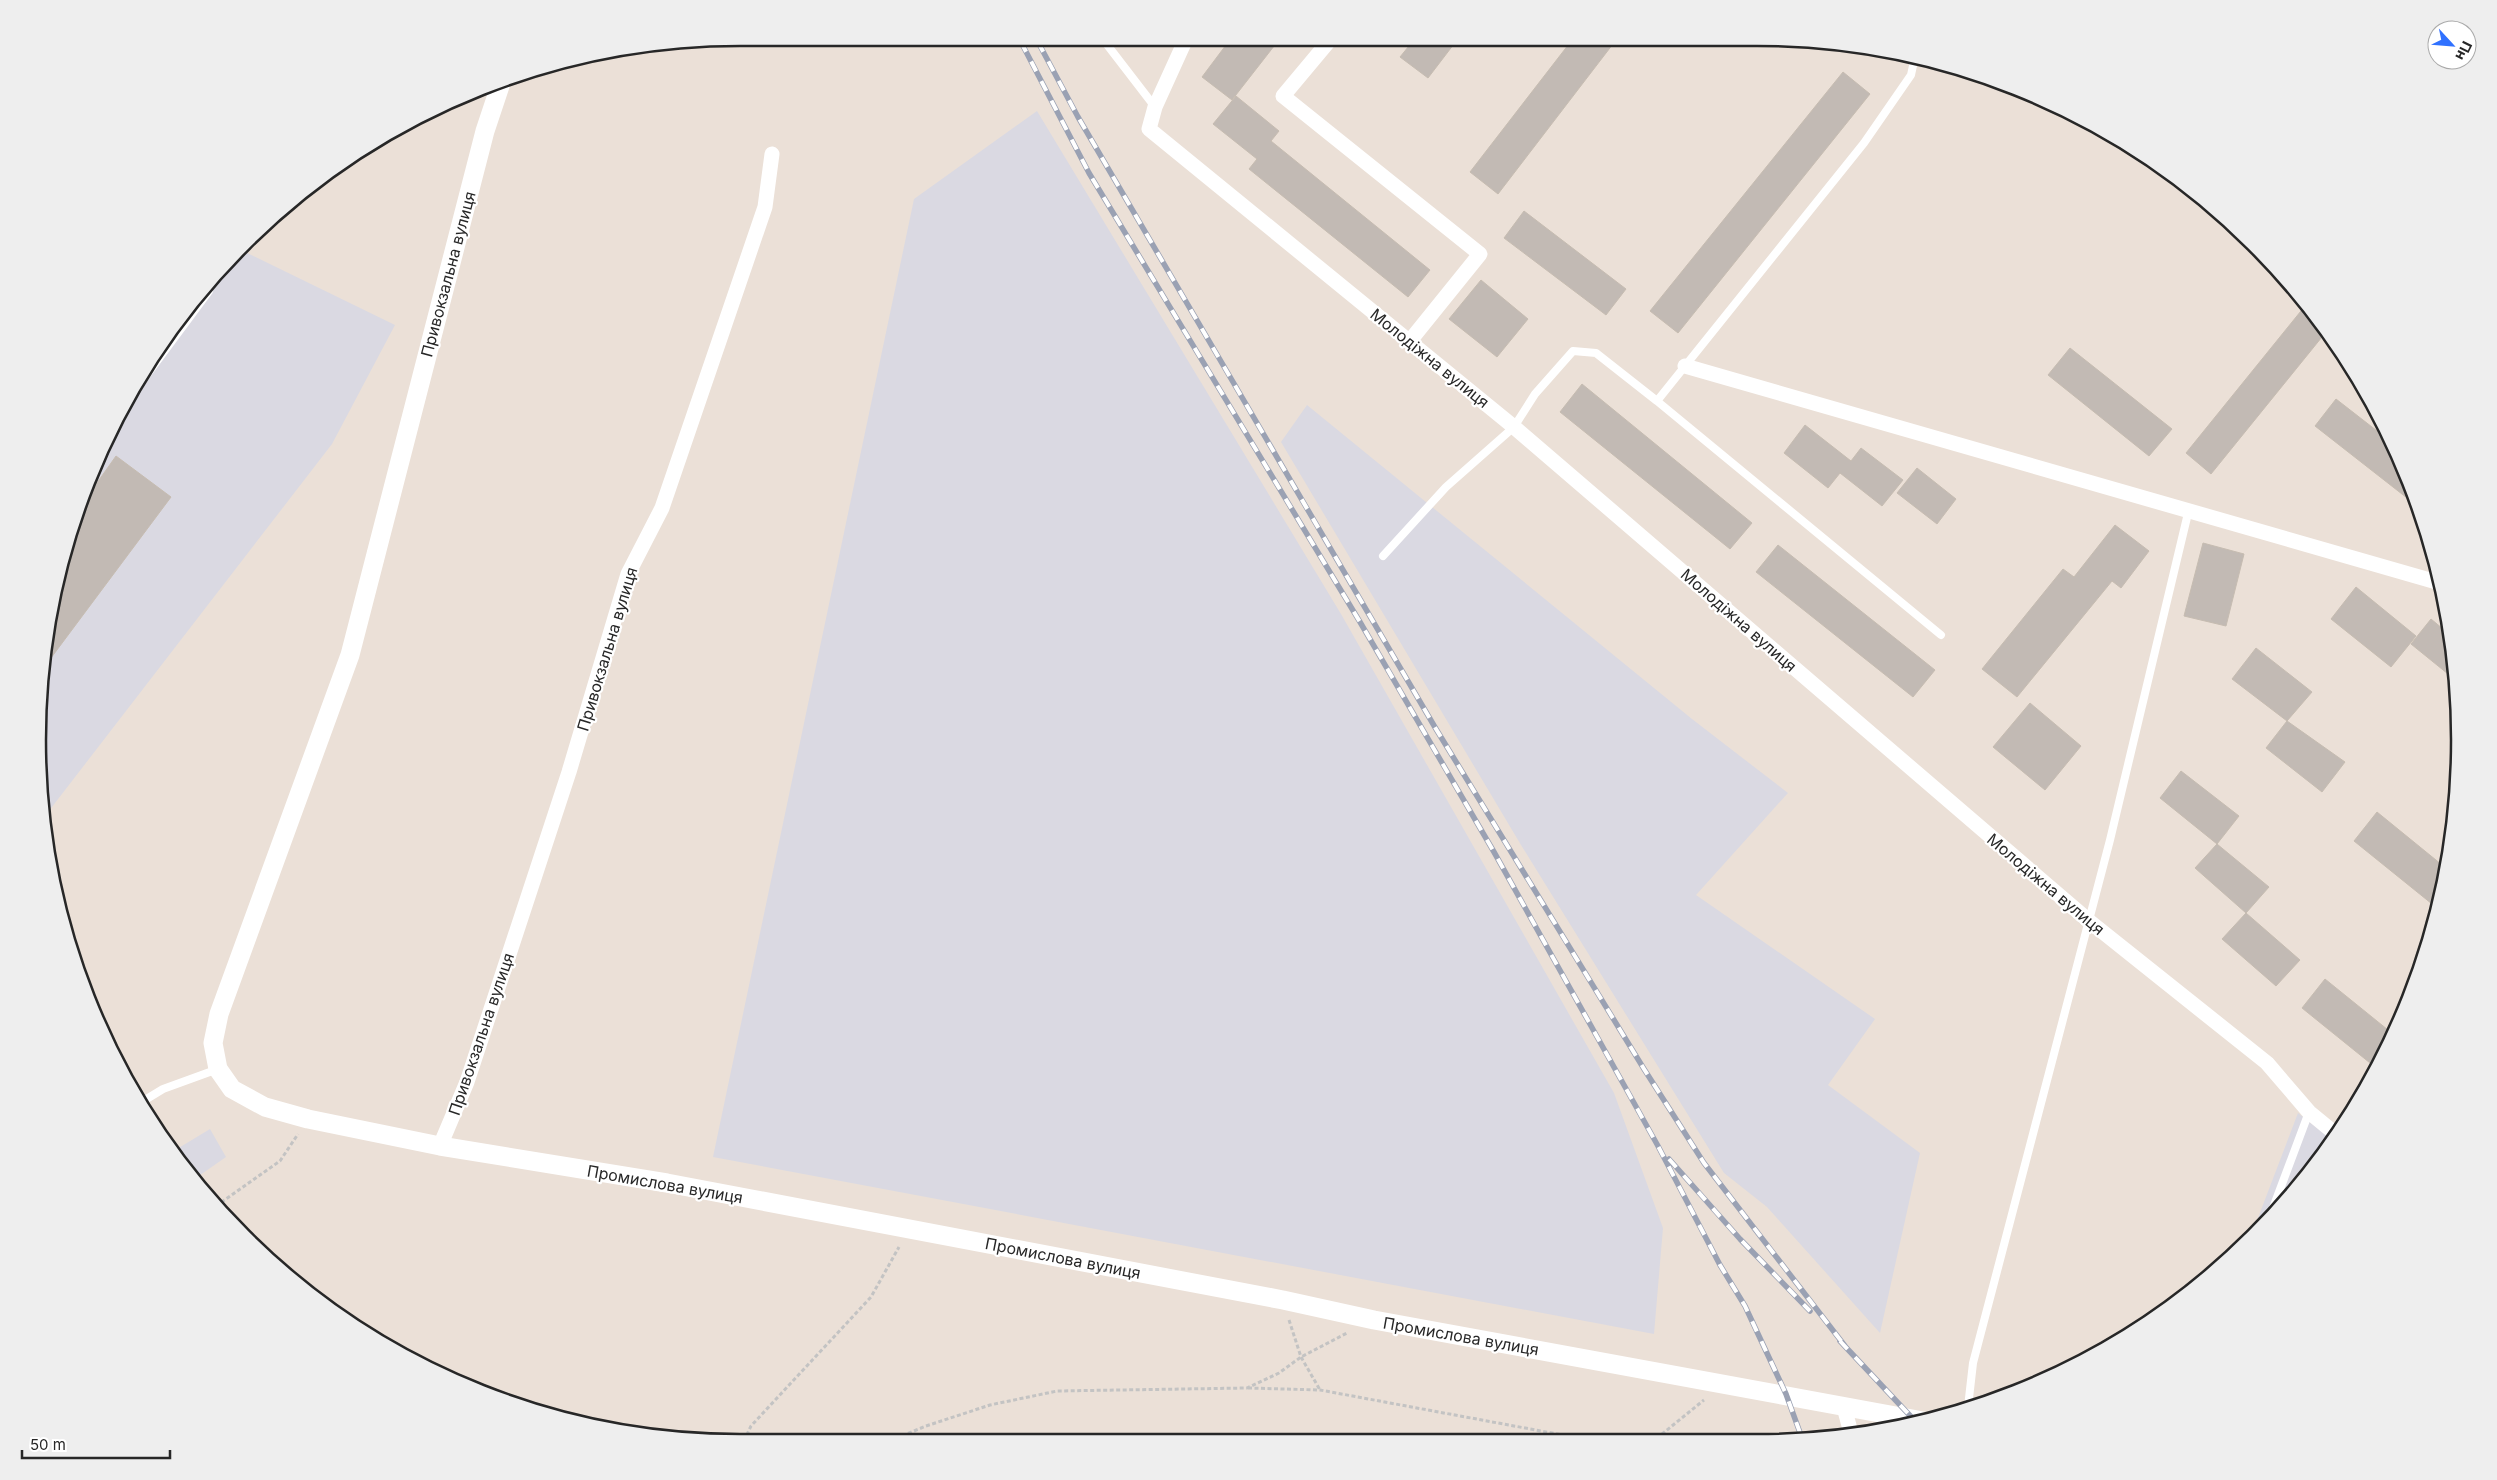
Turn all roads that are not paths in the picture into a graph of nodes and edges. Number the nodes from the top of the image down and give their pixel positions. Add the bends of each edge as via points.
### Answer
1 (1108, 46) edge
2 (1183, 46) edge
3 (1325, 46) edge
4 (1913, 65) edge
5 (499, 90) edge
6 (1155, 107) junction
7 (772, 154) dead end
8 (1409, 342) junction
9 (1686, 366) junction
10 (1657, 401) junction
11 (1514, 427) junction
12 (2189, 509) junction
13 (1383, 556) dead end
14 (2432, 581) edge
15 (1941, 635) dead end
16 (2088, 921) junction
17 (218, 1069) junction
18 (147, 1099) edge
19 (2309, 1112) junction
20 (2331, 1130) edge
21 (440, 1146) junction
22 (2276, 1200) edge
23 (1969, 1400) edge
24 (1844, 1407) junction
25 (1903, 1418) edge
26 (1850, 1428) edge

1 - 6 lane
2 - 6 street
3 - 8 street via 1283,96 1480,254
4 - 9 lane via 1911,75 1864,143
5 - 17 street, Привокзальна вулиця via 482,141 350,654 219,1014 213,1043
6 - 8 street, Молодіжна вулиця via 1149,129
7 - 21 street, Привокзальна вулиця via 765,206 662,508 628,574 563,791 467,1082
8 - 11 street, Молодіжна вулиця
9 - 10 lane
9 - 12 street
10 - 11 lane via 1596,353 1573,350 1535,394
10 - 15 lane
11 - 13 lane via 1446,487
11 - 16 street, Молодіжна вулиця
12 - 14 street
12 - 16 lane
16 - 19 street, Молодіжна вулиця via 2267,1063
16 - 23 lane via 1973,1363
17 - 18 lane via 163,1089
17 - 21 street, Промислова вулиця via 232,1089 265,1107
19 - 20 street, Молодіжна вулиця
19 - 22 lane
21 - 24 street, Промислова вулиця via 667,1183
24 - 25 street, Промислова вулиця
24 - 26 street

